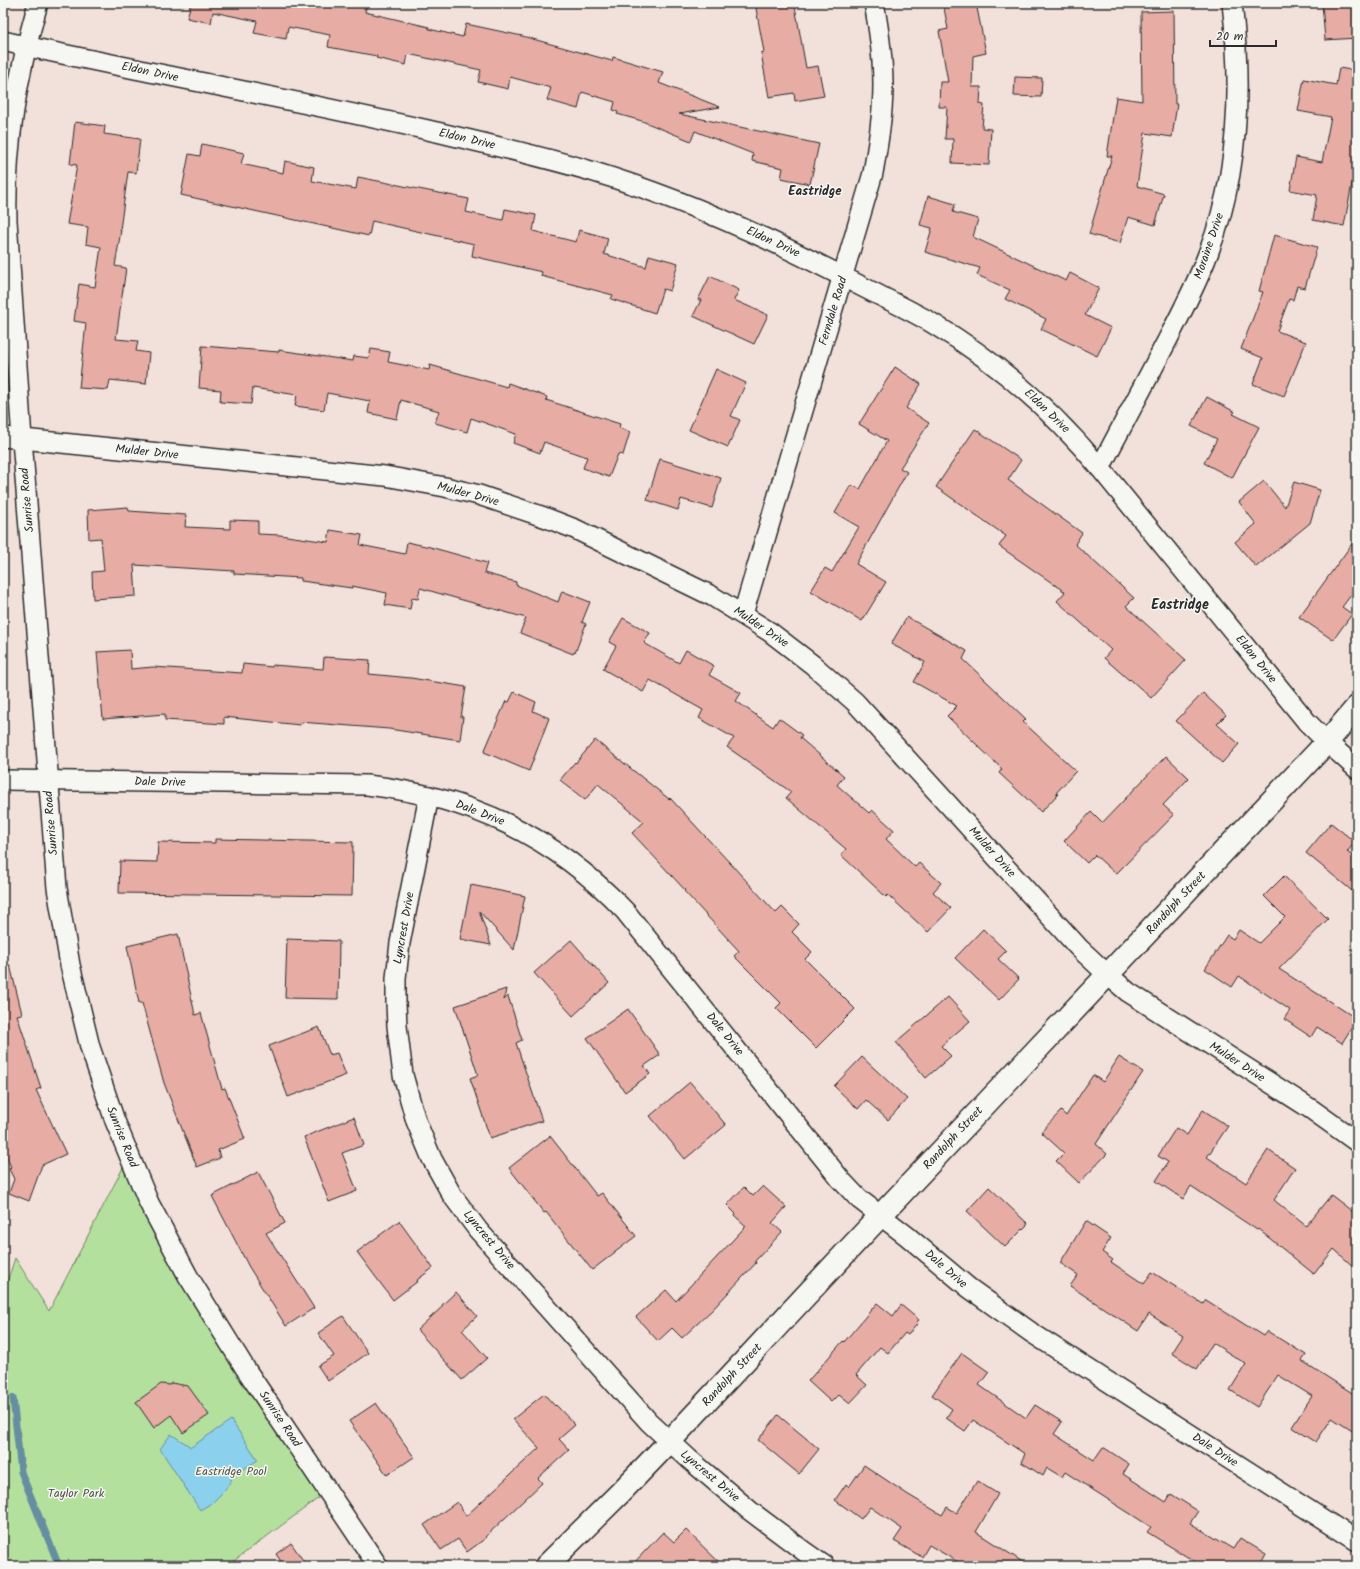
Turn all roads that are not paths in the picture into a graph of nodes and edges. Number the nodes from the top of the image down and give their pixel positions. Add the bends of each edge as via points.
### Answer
1 (38, 3) edge
2 (874, 3) edge
3 (1232, 3) edge
4 (3, 41) edge
5 (26, 47) junction
6 (843, 276) junction
7 (3, 437) edge
8 (22, 439) junction
9 (1100, 468) junction
10 (743, 614) junction
11 (1357, 707) edge
12 (1327, 742) junction
13 (1357, 769) edge
14 (3, 780) edge
15 (48, 781) junction
16 (429, 796) junction
17 (1108, 975) junction
18 (1357, 1142) edge
19 (881, 1215) junction
20 (669, 1442) junction
21 (1357, 1541) edge
22 (378, 1566) edge
23 (546, 1566) edge
24 (825, 1566) edge

1 - 5 street, Sunrise Road
2 - 6 street, Ferndale Road via 880,37 883,84 880,132 873,173
3 - 9 street, Moraine Drive via 1237,42 1236,120 1229,175 1218,222 1188,301
4 - 5 street, Eldon Drive
5 - 6 street, Eldon Drive via 396,123 550,160 678,201 761,236
5 - 8 street, Sunrise Road via 10,134 6,191
6 - 9 street, Eldon Drive via 932,323 983,357 1034,397 1077,440
6 - 10 street, Ferndale Road
7 - 8 street, Mulder Drive
8 - 10 street, Mulder Drive via 386,476 445,487 511,506 575,529 702,590
8 - 15 street, Sunrise Road
9 - 12 street, Eldon Drive via 1298,711
10 - 17 street, Mulder Drive via 792,648 835,683 1079,948
11 - 12 street, Randolph Street
12 - 13 street, Eldon Drive
12 - 17 street, Randolph Street
14 - 15 street, Dale Drive
15 - 16 street, Dale Drive via 352,784
15 - 22 street, Sunrise Road via 57,888 70,965 90,1047 129,1156 164,1230 211,1314
16 - 19 street, Dale Drive via 478,810 516,828 557,851 600,886 625,911 680,978 841,1180 859,1199
16 - 20 street, Lyncrest Drive via 400,943 396,978 400,1050 416,1121 452,1195 469,1218
17 - 18 street, Mulder Drive via 1128,992 1311,1109
17 - 19 street, Randolph Street
19 - 20 street, Randolph Street
19 - 21 street, Dale Drive via 1000,1312
20 - 23 street, Randolph Street
20 - 24 street, Lyncrest Drive via 749,1510

